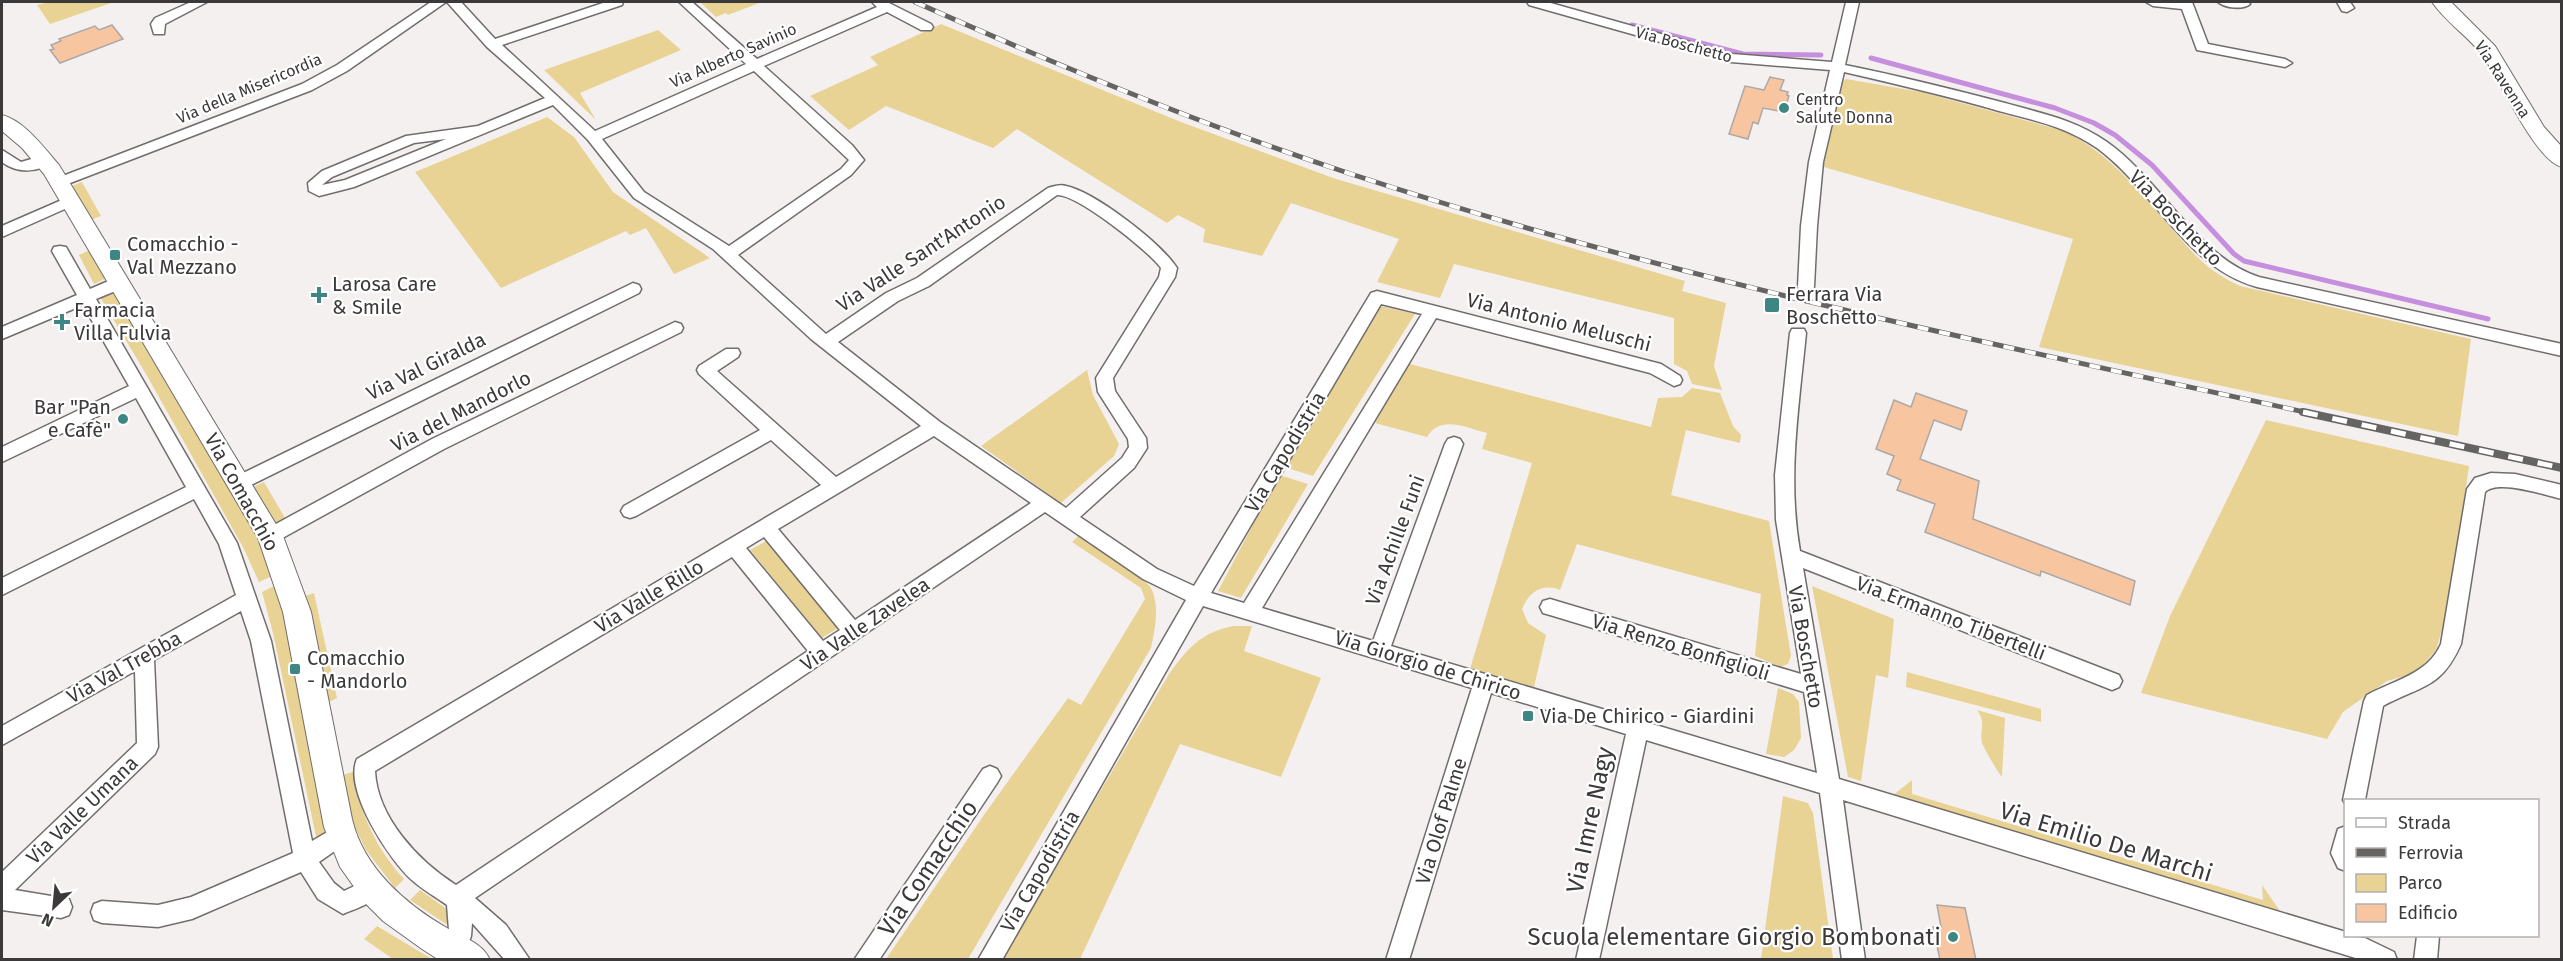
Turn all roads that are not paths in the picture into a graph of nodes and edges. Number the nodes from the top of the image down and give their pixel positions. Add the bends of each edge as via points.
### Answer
1 (200, 2) edge
2 (439, 2) edge
3 (454, 2) edge
4 (617, 2) edge
5 (685, 2) edge
6 (1534, 2) edge
7 (1852, 2) edge
8 (2153, 2) edge
9 (2225, 2) edge
10 (2441, 2) edge
11 (882, 4) edge
12 (2187, 4) edge
13 (2243, 4) dead end
14 (926, 27) dead end
15 (159, 30) dead end
16 (492, 44) junction
17 (2285, 63) dead end
18 (755, 64) junction
19 (1837, 67) junction
20 (555, 99) junction
21 (2, 121) edge
22 (478, 130) junction
23 (593, 137) junction
24 (2, 155) edge
25 (365, 158) junction
26 (45, 160) junction
27 (2562, 161) edge
28 (375, 173) junction
29 (65, 192) junction
30 (2, 232) edge
31 (60, 251) dead end
32 (728, 254) junction
33 (119, 283) junction
34 (1806, 287) dead end
35 (633, 289) dead end
36 (88, 295) junction
37 (1432, 311) junction
38 (675, 328) dead end
39 (2, 333) edge
40 (1798, 333) dead end
41 (825, 342) junction
42 (2562, 350) edge
43 (732, 353) dead end
44 (1674, 380) dead end
45 (140, 388) junction
46 (934, 427) junction
47 (772, 431) junction
48 (1454, 444) dead end
49 (2, 455) edge
50 (239, 483) junction
51 (834, 486) junction
52 (198, 489) junction
53 (2562, 492) edge
54 (1045, 503) junction
55 (630, 511) dead end
56 (1067, 518) junction
57 (766, 527) junction
58 (270, 536) junction
59 (734, 546) junction
60 (1790, 555) junction
61 (2, 587) edge
62 (1198, 597) junction
63 (247, 598) junction
64 (1550, 608) dead end
65 (1249, 612) junction
66 (853, 632) junction
67 (1378, 651) junction
68 (821, 653) junction
69 (144, 656) junction
70 (2112, 681) dead end
71 (1484, 682) junction
72 (1813, 686) junction
73 (1638, 728) junction
74 (2, 736) edge
75 (990, 776) dead end
76 (1830, 786) junction
77 (2354, 799) edge
78 (341, 834) junction
79 (305, 859) junction
80 (2, 887) edge
81 (373, 888) junction
82 (458, 897) junction
83 (2, 899) edge
84 (61, 907) dead end
85 (102, 912) dead end
86 (2344, 936) edge
87 (2349, 937) edge
88 (2428, 937) edge
89 (2366, 942) edge
90 (464, 955) edge
91 (519, 960) edge
92 (866, 960) edge
93 (989, 960) edge
94 (1398, 960) edge
95 (1587, 960) edge
96 (1854, 960) edge
97 (2386, 960) edge
98 (2425, 960) edge

1 - 15 street via 167,16 158,24
2 - 29 street, Via della Misericordia via 319,81
3 - 16 street
4 - 16 street
5 - 18 street
6 - 19 street, Via Boschetto via 1731,58
7 - 19 street
8 - 12 street
9 - 13 street
10 - 27 main road, Via Ravenna via 2488,50 2536,130
11 - 14 street, Via Alberto Savinio
11 - 18 street, Via Alberto Savinio
12 - 17 street via 2202,47
16 - 20 street
18 - 23 street, Via Alberto Savinio
18 - 32 street via 857,160 852,168
19 - 34 street via 1816,162
19 - 42 street, Via Boschetto via 1923,85 2053,120 2082,132 2125,164 2206,253 2237,275
20 - 22 street
20 - 23 street
21 - 26 main road, Via Comacchio
22 - 25 street via 411,139
22 - 28 street
23 - 32 street via 639,195
24 - 26 street via 21,168
25 - 28 street
25 - 28 street via 320,178 314,188 327,191
26 - 29 main road, Via Comacchio
29 - 30 street, Via della Misericordia
29 - 33 main road, Via Comacchio
31 - 36 street, Via Comacchio
32 - 41 street
33 - 36 street
33 - 50 main road, Via Comacchio
35 - 50 street, Via Val Giralda
36 - 39 street
36 - 45 street, Via Comacchio
37 - 44 street, Via Antonio Meluschi via 1655,368
37 - 62 street, Via Capodistria via 1377,297
37 - 65 street
38 - 58 street, Via del Mandorlo via 438,444
40 - 60 street, Via Boschetto via 1783,495
41 - 46 street
41 - 56 street, Via Valle Sant'Antonio via 895,294 923,282 1053,191 1070,192 1120,224 1162,257 1169,268 1104,378 1107,392 1137,438 1138,448 1128,463
43 - 47 street via 705,370
45 - 49 street
45 - 52 street, Via Comacchio
46 - 51 street, Via Valle Rillo
46 - 54 street
47 - 51 street
47 - 55 street
48 - 67 street, Via Achille Funi
50 - 58 main road, Via Comacchio
51 - 57 street, Via Valle Rillo
52 - 61 street
52 - 63 street, Via Comacchio via 228,543
53 - 77 street via 2503,480 2478,483 2446,659 2423,680 2374,701
54 - 56 street, Via Giorgio de Chirico
54 - 66 street, Via Valle Zavelea
56 - 62 street, Via Giorgio de Chirico via 1159,580
57 - 59 street, Via Valle Rillo
57 - 66 street
58 - 78 main road, Via Comacchio via 297,612
59 - 68 street
59 - 82 street, Via Valle Rillo via 364,766 367,790 405,858
60 - 70 street, Via Ermanno Tibertelli
60 - 72 street, Via Boschetto
62 - 65 street, Via Giorgio de Chirico
62 - 93 street, Via Capodistria
63 - 69 street, Via Val Trebba
63 - 79 street, Via Comacchio via 261,641
64 - 72 street, Via Renzo Bonfiglioli
65 - 67 street, Via Giorgio de Chirico
66 - 68 street, Via Valle Zavelea
67 - 71 street, Via Giorgio de Chirico
68 - 82 street, Via Valle Zavelea
69 - 74 street, Via Val Trebba
69 - 80 street, Via Valle Umana via 148,747
71 - 73 street, Via Giorgio de Chirico
71 - 94 street, Via Olof Palme
72 - 76 street, Via Boschetto
73 - 76 street, Via Giorgio de Chirico
73 - 95 street, Via Imre Nagy
75 - 92 street, Via Comacchio
76 - 86 street, Via Emilio De Marchi
76 - 96 street, Via Boschetto
78 - 79 street
78 - 81 main road, Via Comacchio
79 - 81 street, Via Comacchio via 326,891 343,903
79 - 85 street via 171,915
81 - 90 main road, Via Comacchio via 415,927
82 - 90 street
82 - 91 street via 484,918
83 - 84 street
87 - 89 street, Via Emilio De Marchi
88 - 98 street
89 - 97 street, Via Emilio De Marchi

